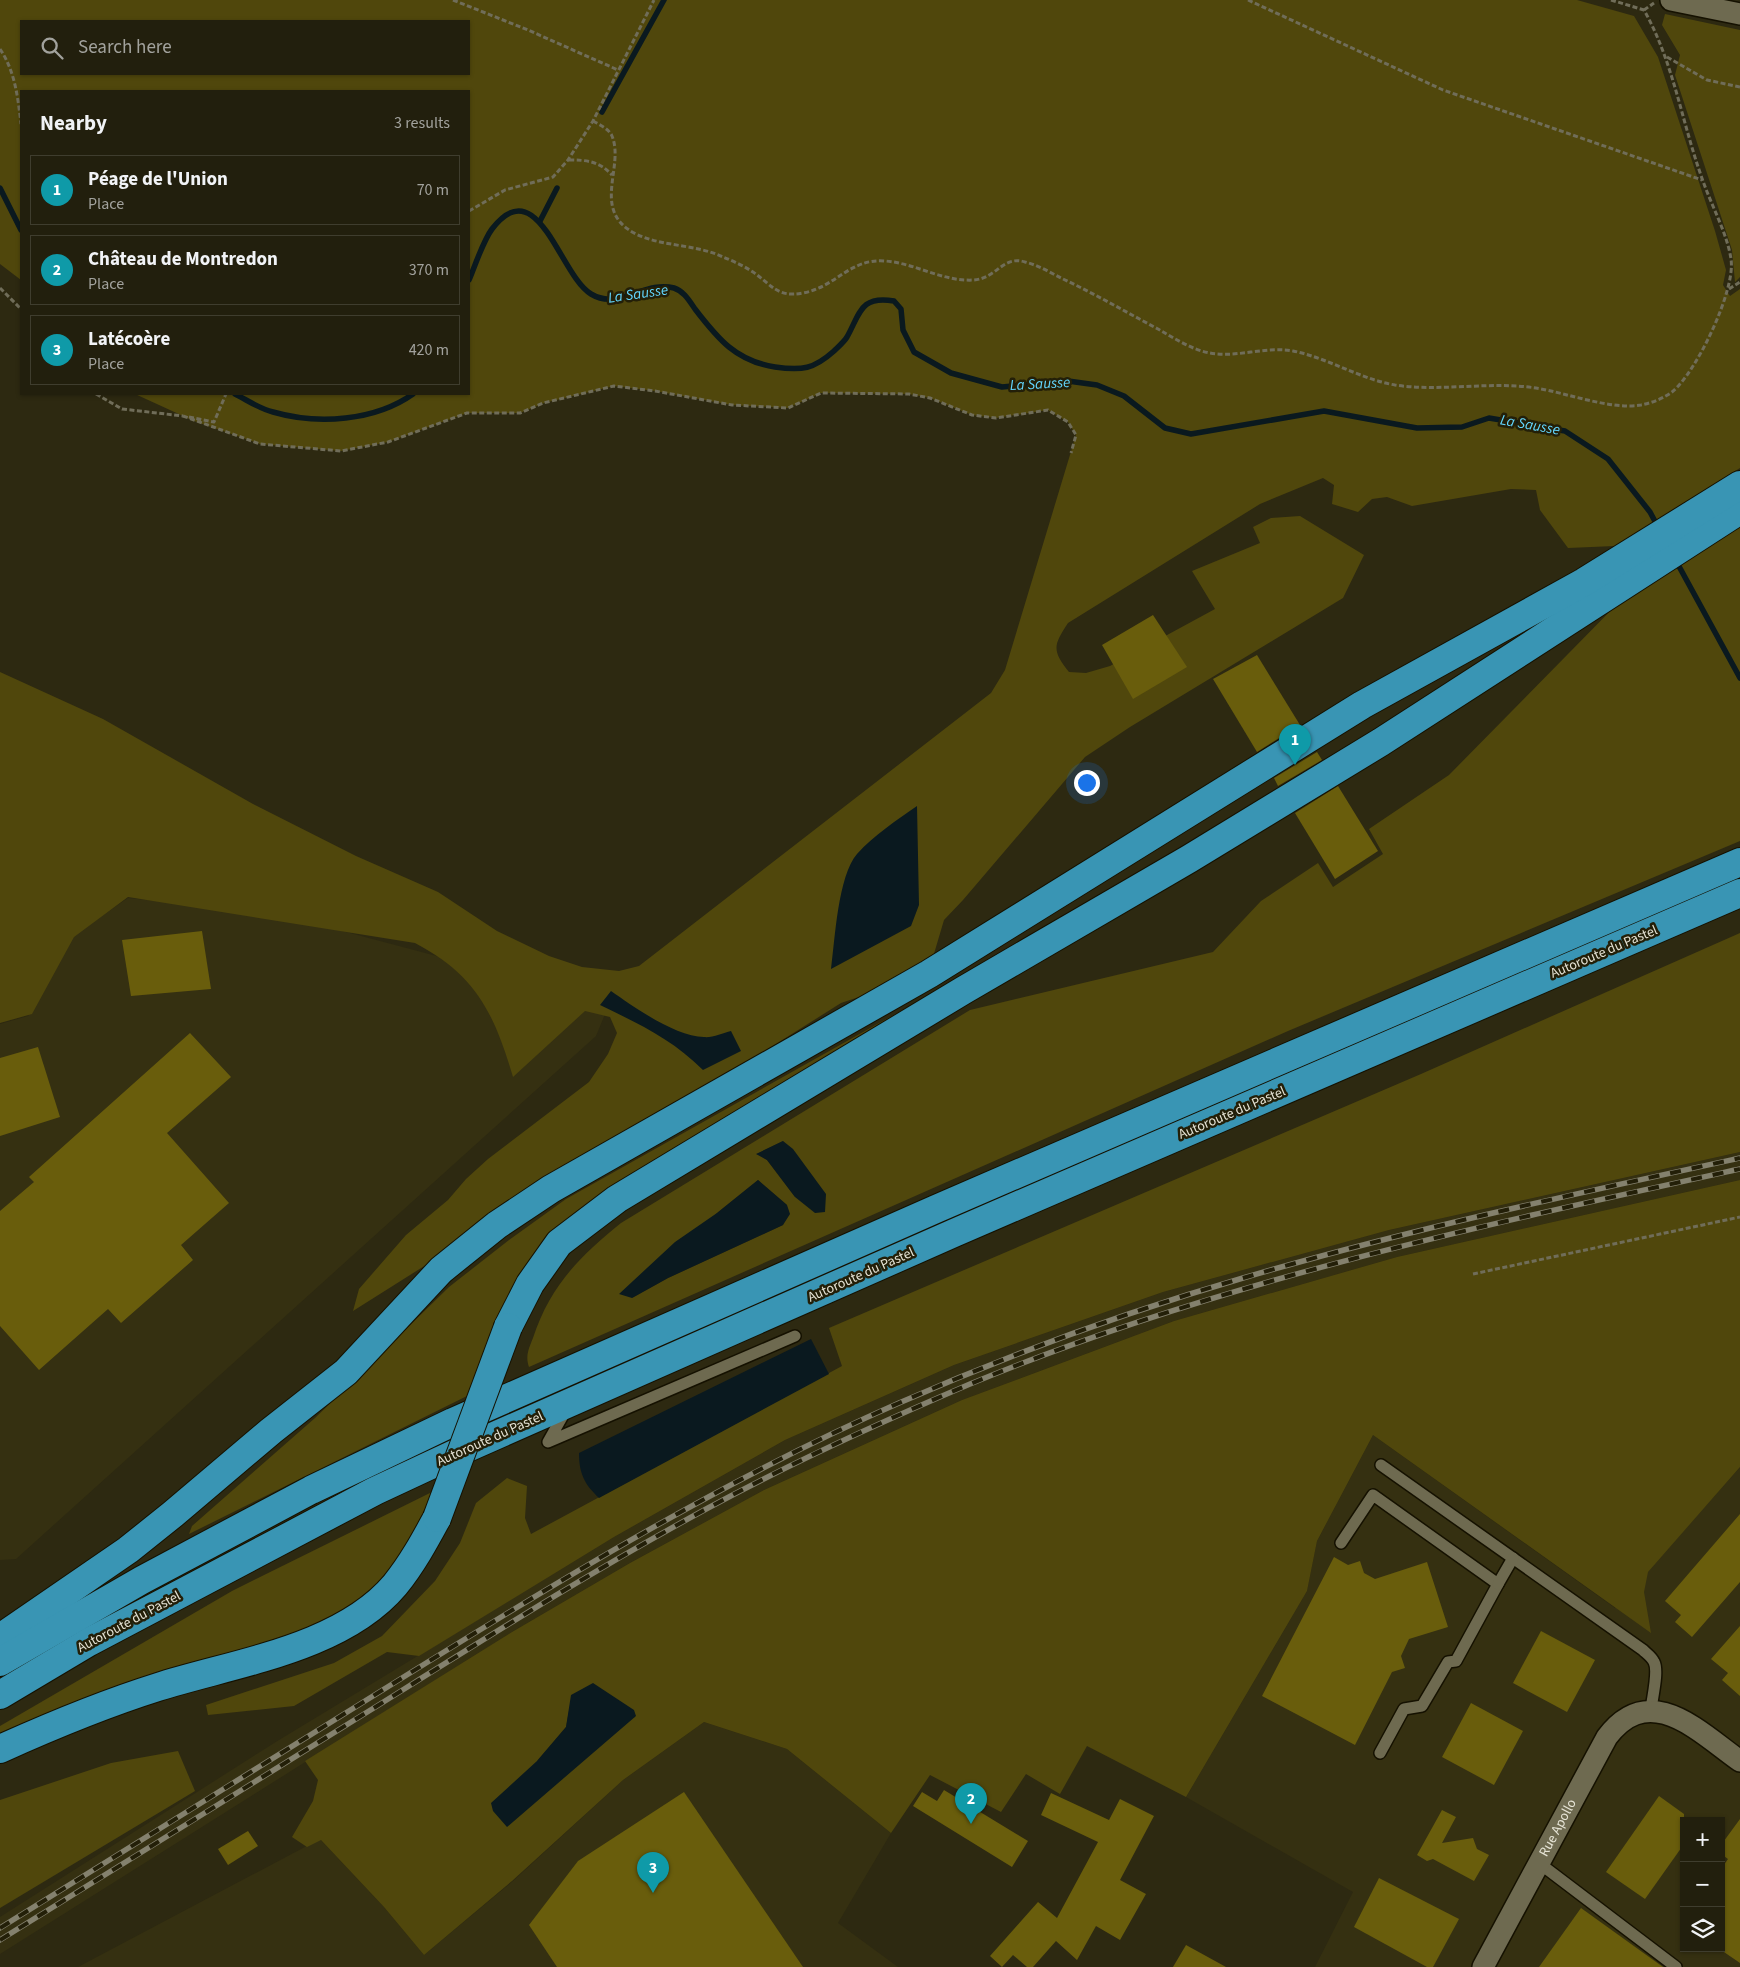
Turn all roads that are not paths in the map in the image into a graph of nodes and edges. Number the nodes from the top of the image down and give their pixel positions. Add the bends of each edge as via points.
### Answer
1 (1671, 0) edge
2 (1707, 3) edge
3 (1740, 14) edge
4 (1740, 485) edge
5 (1725, 511) edge
6 (1622, 573) junction
7 (1740, 862) edge
8 (1740, 893) edge
9 (795, 1336) dead end
10 (569, 1404) junction
11 (1381, 1465) dead end
12 (1341, 1544) dead end
13 (1513, 1558) junction
14 (1498, 1584) junction
15 (0, 1638) edge
16 (0, 1662) edge
17 (0, 1695) edge
18 (1651, 1710) junction
19 (0, 1749) edge
20 (1380, 1753) dead end
21 (1740, 1761) edge
22 (1539, 1863) junction
23 (1483, 1967) edge
24 (1676, 1967) edge

1 - 2 street
2 - 3 street
4 - 5 highway
5 - 6 highway
6 - 15 highway via 1362,705 929,974 551,1189 497,1225 440,1270 346,1372 173,1514 128,1550
6 - 19 highway, bridge via 1381,742 1189,860 964,990 617,1199 559,1243 530,1284 508,1327 437,1518 418,1554 394,1586 370,1608 346,1624 276,1653 140,1693
7 - 16 highway, Autoroute du Pastel via 945,1205 453,1422 312,1490 142,1580
8 - 10 highway, Autoroute du Pastel
9 - 10 lane via 548,1442
10 - 17 highway, Autoroute du Pastel via 375,1491 89,1642
11 - 13 lane
12 - 14 lane via 1373,1495
13 - 14 lane
13 - 18 lane via 1643,1650 1654,1662 1656,1676
14 - 20 lane via 1456,1661 1448,1662 1422,1706 1404,1710
18 - 21 street via 1676,1716
18 - 22 street, Rue Apollo via 1631,1715 1617,1724 1608,1736
22 - 23 street, Rue Apollo
22 - 24 lane

